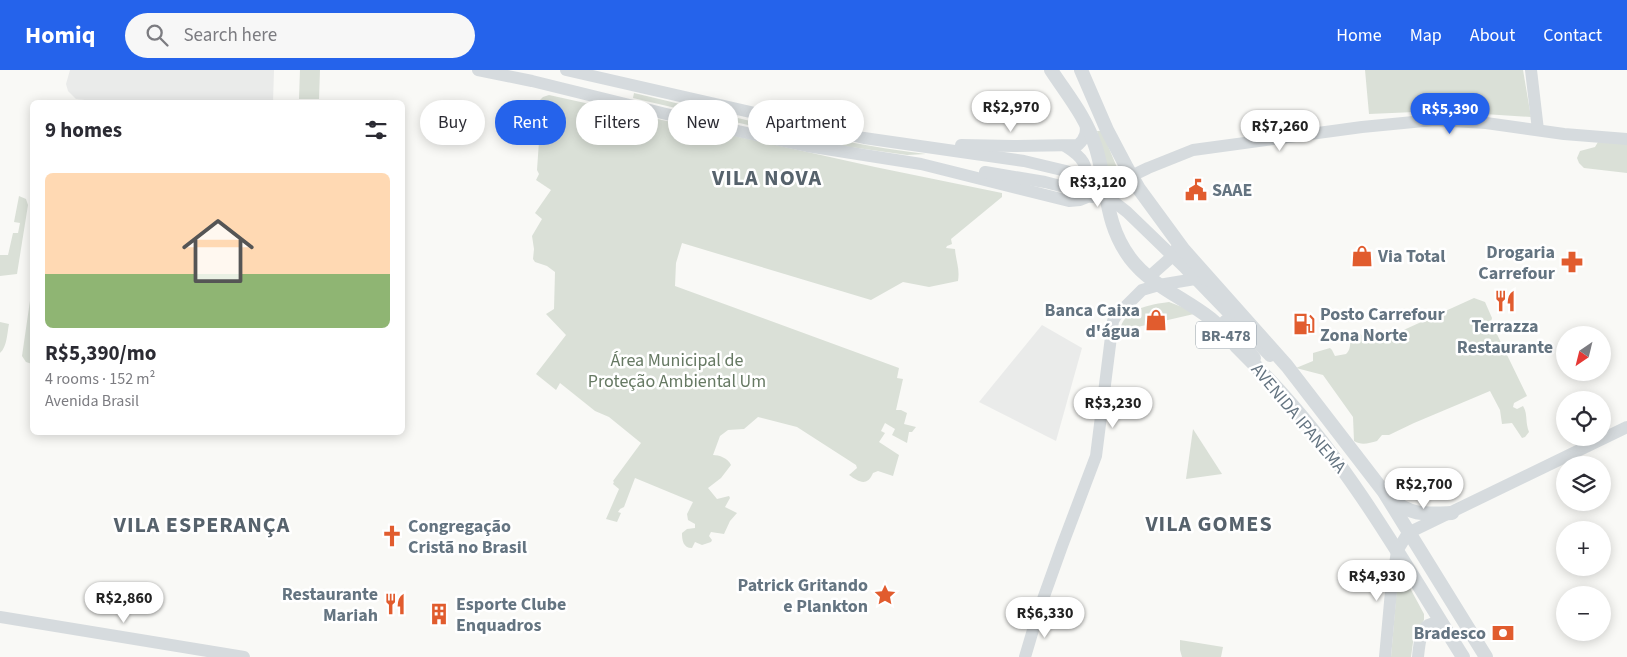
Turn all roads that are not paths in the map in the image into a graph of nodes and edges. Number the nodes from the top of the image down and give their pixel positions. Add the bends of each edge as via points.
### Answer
1 (478, 70) edge
2 (566, 70) edge
3 (1050, 70) edge
4 (1081, 70) edge
5 (1531, 70) edge
6 (1085, 120) junction
7 (1538, 130) junction
8 (1627, 139) edge
9 (916, 146) junction
10 (1065, 146) junction
11 (921, 164) junction
12 (1148, 168) junction
13 (1131, 176) junction
14 (1104, 190) junction
15 (1142, 193) junction
16 (1048, 195) junction
17 (1178, 241) junction
18 (1209, 276) junction
19 (1154, 281) junction
20 (1284, 396) junction
21 (1317, 405) junction
22 (1627, 427) edge
23 (1384, 492) junction
24 (1452, 512) junction
25 (1408, 533) junction
26 (1397, 551) junction
27 (0, 617) edge
28 (1444, 626) junction
29 (244, 657) edge
30 (1025, 657) edge
31 (1386, 657) edge
32 (1418, 657) edge
33 (1464, 657) edge
34 (1486, 657) edge

1 - 11 main road via 807,146
2 - 9 main road via 808,126
3 - 6 main road, BR-478
4 - 13 main road, BR-478
5 - 7 main road
6 - 10 main road via 1086,134 1082,142
6 - 14 main road, AVENIDA IPANEMA / BR-478 via 1096,149
7 - 8 main road
7 - 12 main road via 1434,120 1371,126 1193,150
9 - 10 main road
9 - 21 main road via 1024,161 1081,177 1127,212 1166,249
10 - 16 main road via 1085,164 1084,181 1073,195
11 - 16 main road
11 - 20 main road via 1045,182 1084,192 1100,202 1145,236 1184,276 1224,319
12 - 13 main road
12 - 15 main road via 1143,178
13 - 14 main road
13 - 15 main road, AVENIDA IPANEMA / BR-478
14 - 16 main road via 1069,201
14 - 19 main road, AVENIDA IPANEMA / BR-478 via 1118,240 1136,266
15 - 17 main road, AVENIDA IPANEMA / BR-478
17 - 18 main road, AVENIDA IPANEMA / BR-478
17 - 19 main road via 1176,254
18 - 19 main road
18 - 21 main road, AVENIDA IPANEMA / BR-478
19 - 20 main road, AVENIDA IPANEMA / BR-478 via 1211,319
19 - 30 main road via 1113,321 1096,456 1041,604
20 - 26 main road, AVENIDA IPANEMA / BR-478 via 1340,466
21 - 23 main road, AVENIDA IPANEMA / BR-478
22 - 24 main road
23 - 24 main road via 1409,511 1425,514
23 - 25 main road, AVENIDA IPANEMA / BR-478
24 - 25 main road
25 - 26 main road
25 - 34 main road, AVENIDA IPANEMA / BR-478
26 - 28 main road, AVENIDA IPANEMA / BR-478
26 - 31 main road
27 - 29 main road
28 - 32 main road via 1427,626 1422,633
28 - 33 main road, AVENIDA IPANEMA / BR-478

